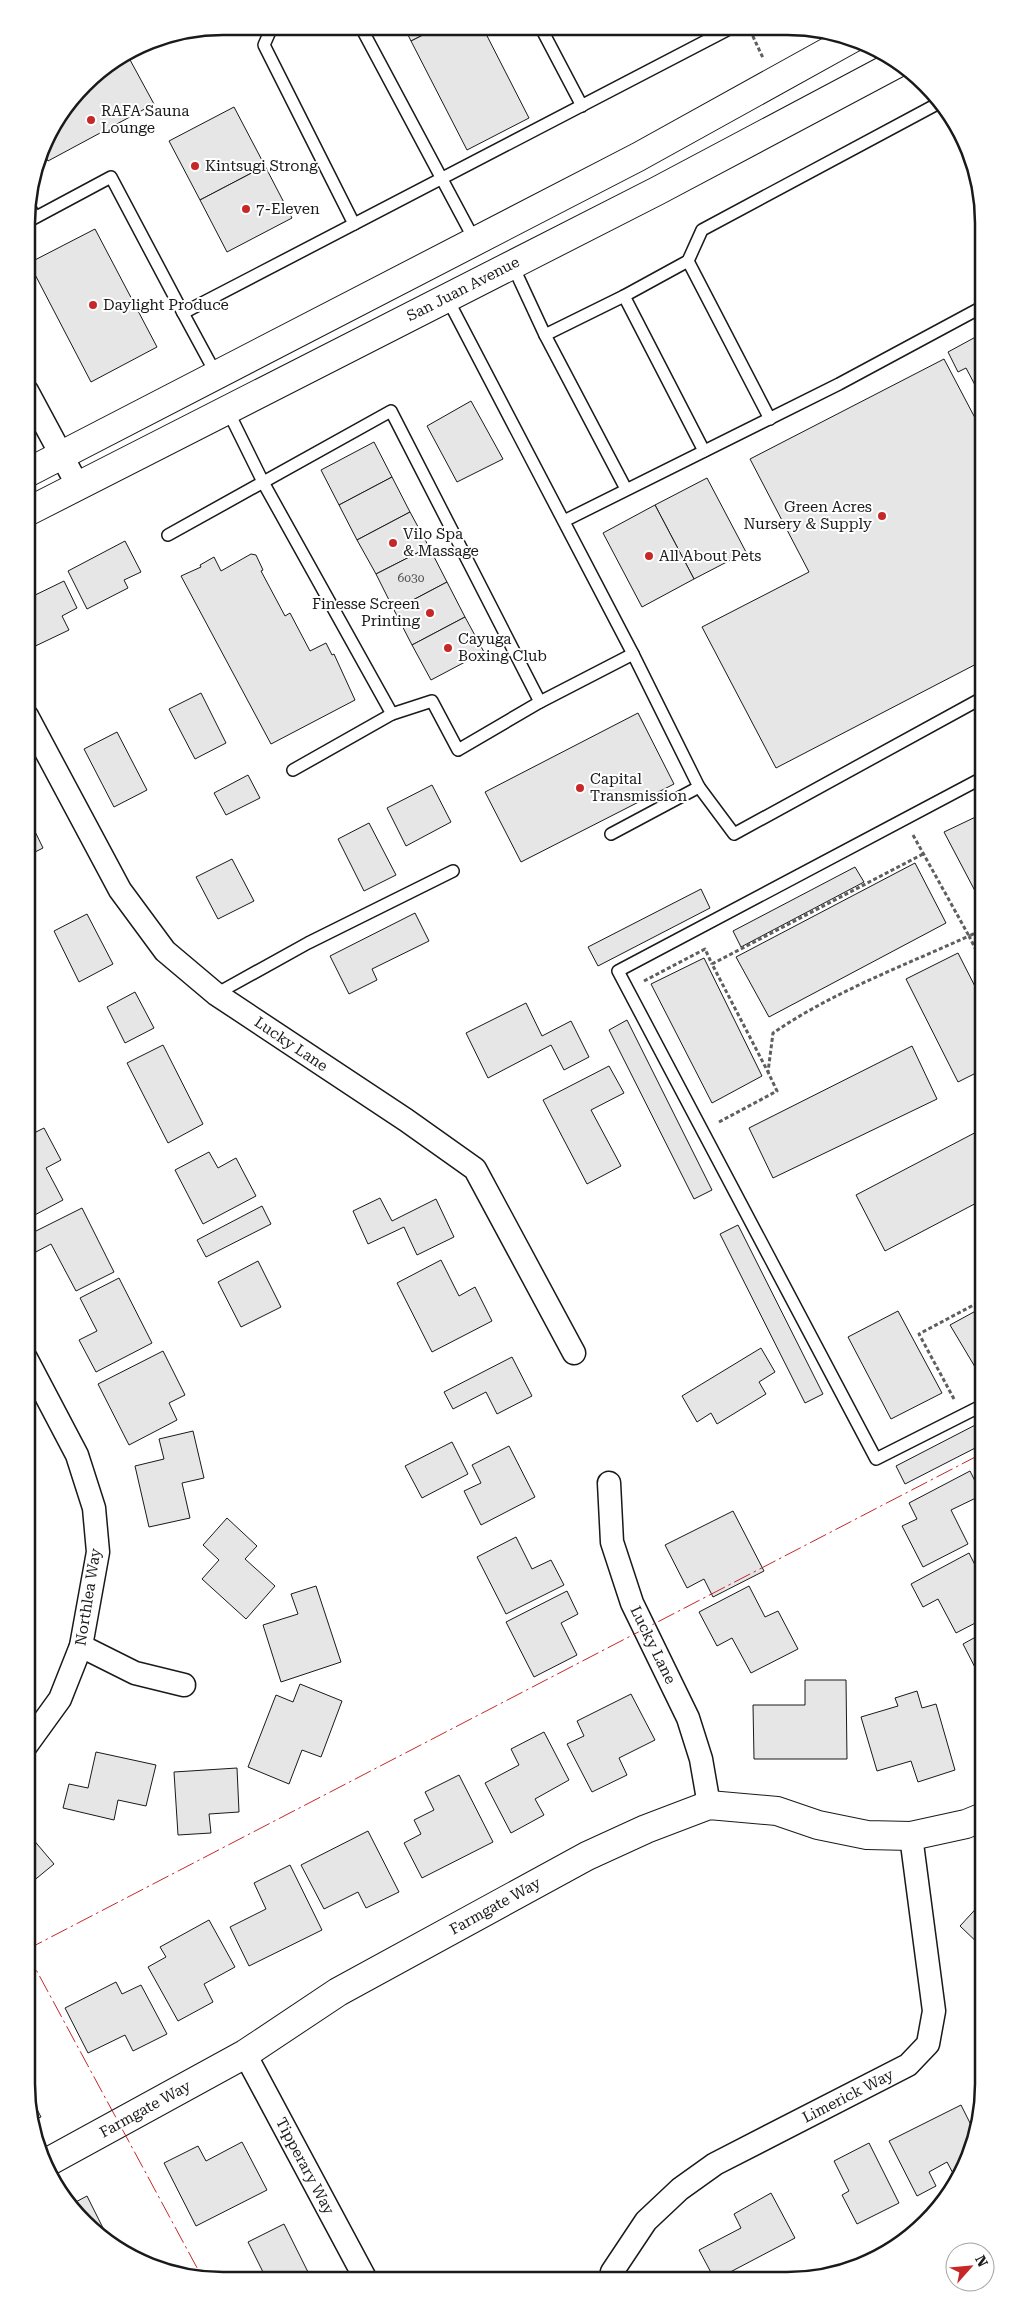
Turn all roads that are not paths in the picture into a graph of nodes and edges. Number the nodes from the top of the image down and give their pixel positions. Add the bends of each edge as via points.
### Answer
1 (268, 35) edge
2 (366, 35) edge
3 (545, 35) edge
4 (718, 35) edge
5 (843, 44) edge
6 (891, 67) edge
7 (582, 106) junction
8 (934, 106) edge
9 (638, 158) junction
10 (442, 178) junction
11 (35, 218) edge
12 (354, 224) junction
13 (475, 241) junction
14 (688, 261) junction
15 (512, 263) junction
16 (384, 289) junction
17 (624, 296) junction
18 (447, 297) junction
19 (975, 311) edge
20 (183, 313) junction
21 (545, 335) junction
22 (216, 374) junction
23 (35, 406) edge
24 (228, 409) junction
25 (770, 419) junction
26 (704, 451) junction
27 (61, 455) junction
28 (35, 469) edge
29 (264, 484) junction
30 (78, 486) junction
31 (626, 489) junction
32 (35, 508) edge
33 (564, 521) junction
34 (168, 535) dead end
35 (633, 654) junction
36 (540, 702) junction
37 (975, 702) edge
38 (392, 714) junction
39 (35, 731) edge
40 (293, 770) dead end
41 (975, 782) edge
42 (699, 787) junction
43 (611, 834) dead end
44 (453, 871) dead end
45 (216, 994) junction
46 (574, 1353) dead end
47 (35, 1375) edge
48 (975, 1410) edge
49 (609, 1483) dead end
50 (81, 1646) junction
51 (184, 1685) dead end
52 (35, 1734) edge
53 (709, 1805) junction
54 (975, 1820) edge
55 (911, 1836) junction
56 (245, 2054) junction
57 (51, 2160) edge
58 (362, 2272) edge
59 (612, 2272) edge

1 - 12 lane via 264,46
2 - 10 lane
3 - 7 lane
4 - 7 lane
5 - 9 main road
6 - 15 main road, San Juan Avenue via 657,191
7 - 10 lane
8 - 14 lane via 702,230
9 - 13 main road
9 - 15 main road via 629,182 545,228
10 - 12 lane
10 - 13 lane
11 - 20 lane via 111,177
12 - 20 lane
13 - 16 main road
14 - 17 lane
14 - 25 lane
15 - 16 main road via 493,255 426,289
15 - 18 main road, San Juan Avenue
15 - 21 lane
16 - 22 main road
17 - 21 lane
17 - 26 lane
18 - 24 main road, San Juan Avenue
18 - 33 lane
19 - 25 lane
20 - 22 lane
21 - 31 lane
22 - 27 main road
23 - 27 street
24 - 29 lane
24 - 30 main road, San Juan Avenue
25 - 26 lane
26 - 31 lane
27 - 28 main road
27 - 30 street
29 - 34 lane
29 - 36 lane via 391,411
29 - 38 lane
30 - 32 main road, San Juan Avenue
31 - 33 lane
33 - 35 lane
35 - 36 lane
35 - 42 lane
36 - 38 lane via 458,750 432,701
37 - 42 lane via 734,834
38 - 40 lane
39 - 45 street, Lucky Lane via 120,890 165,951
41 - 48 lane via 618,972 876,1459
42 - 43 lane
44 - 45 lane via 308,943
45 - 46 street, Lucky Lane via 475,1169
47 - 50 street, Northlea Way via 77,1455 94,1508 98,1552
49 - 53 street, Lucky Lane via 612,1542 632,1603 688,1718 701,1759
50 - 51 street via 135,1673
50 - 52 street, Northlea Way via 60,1699
53 - 55 main road, Farmgate Way via 777,1811 818,1825 867,1835
53 - 56 main road, Farmgate Way via 587,1856 338,1992
54 - 55 main road, Farmgate Way
55 - 59 street, Limerick Way via 934,2011 928,2044 908,2065 715,2164 680,2189 646,2221
56 - 57 main road, Farmgate Way
56 - 58 street, Tipperary Way

